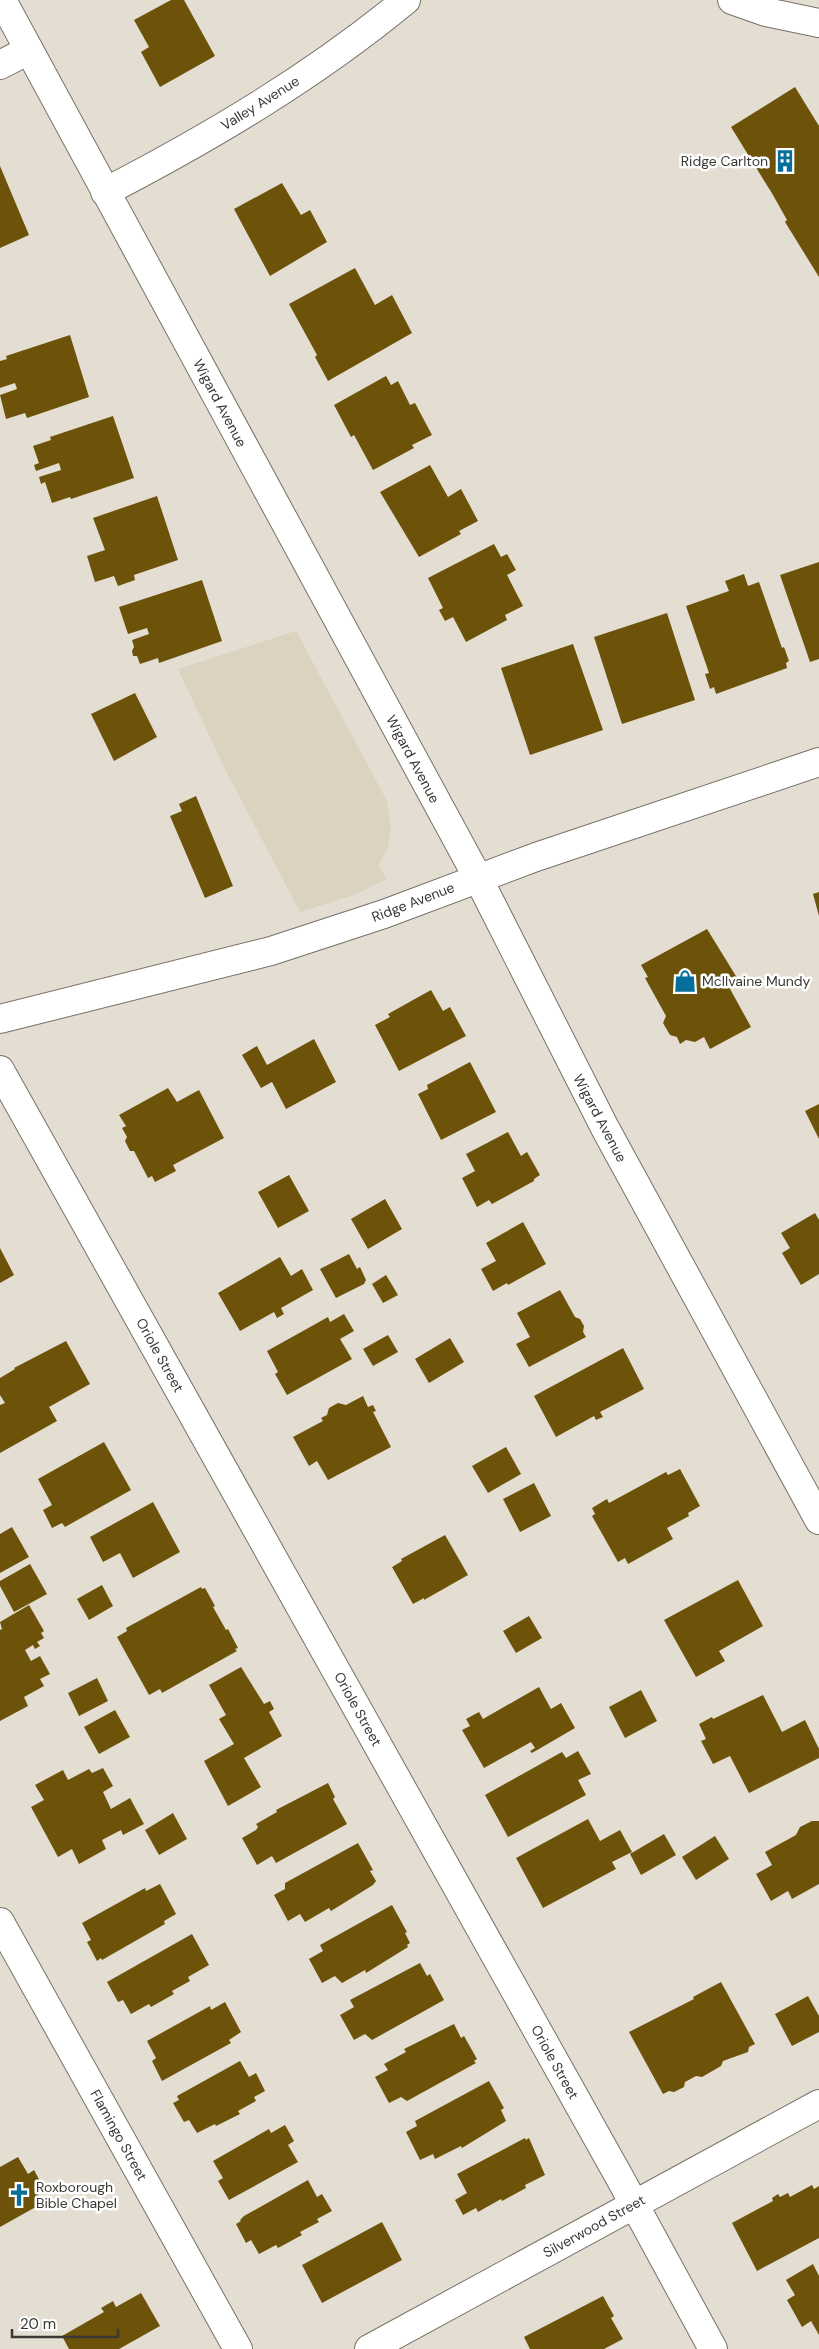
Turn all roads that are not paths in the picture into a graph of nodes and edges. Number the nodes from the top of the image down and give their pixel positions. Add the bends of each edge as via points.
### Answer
1 (2, 0) edge
2 (406, 0) edge
3 (732, 0) edge
4 (819, 23) edge
5 (29, 50) junction
6 (0, 65) edge
7 (105, 192) junction
8 (819, 762) edge
9 (478, 878) junction
10 (0, 1019) edge
11 (0, 1070) edge
12 (819, 1520) edge
13 (0, 1922) edge
14 (819, 2104) edge
15 (634, 2204) junction
16 (238, 2349) edge
17 (369, 2349) edge
18 (713, 2349) edge

1 - 5 street, Wigard Avenue
2 - 7 street, Valley Avenue via 341,51 287,87 178,154
3 - 4 street via 766,12
5 - 6 street
5 - 7 street, Wigard Avenue
7 - 9 street, Wigard Avenue
8 - 9 street, Ridge Avenue
9 - 10 street, Ridge Avenue via 384,914 271,951
9 - 12 street, Wigard Avenue via 605,1128
11 - 15 street, Oriole Street
13 - 16 street, Flamingo Street
14 - 15 street, Silverwood Street
15 - 17 street, Silverwood Street
15 - 18 street, Oriole Street

